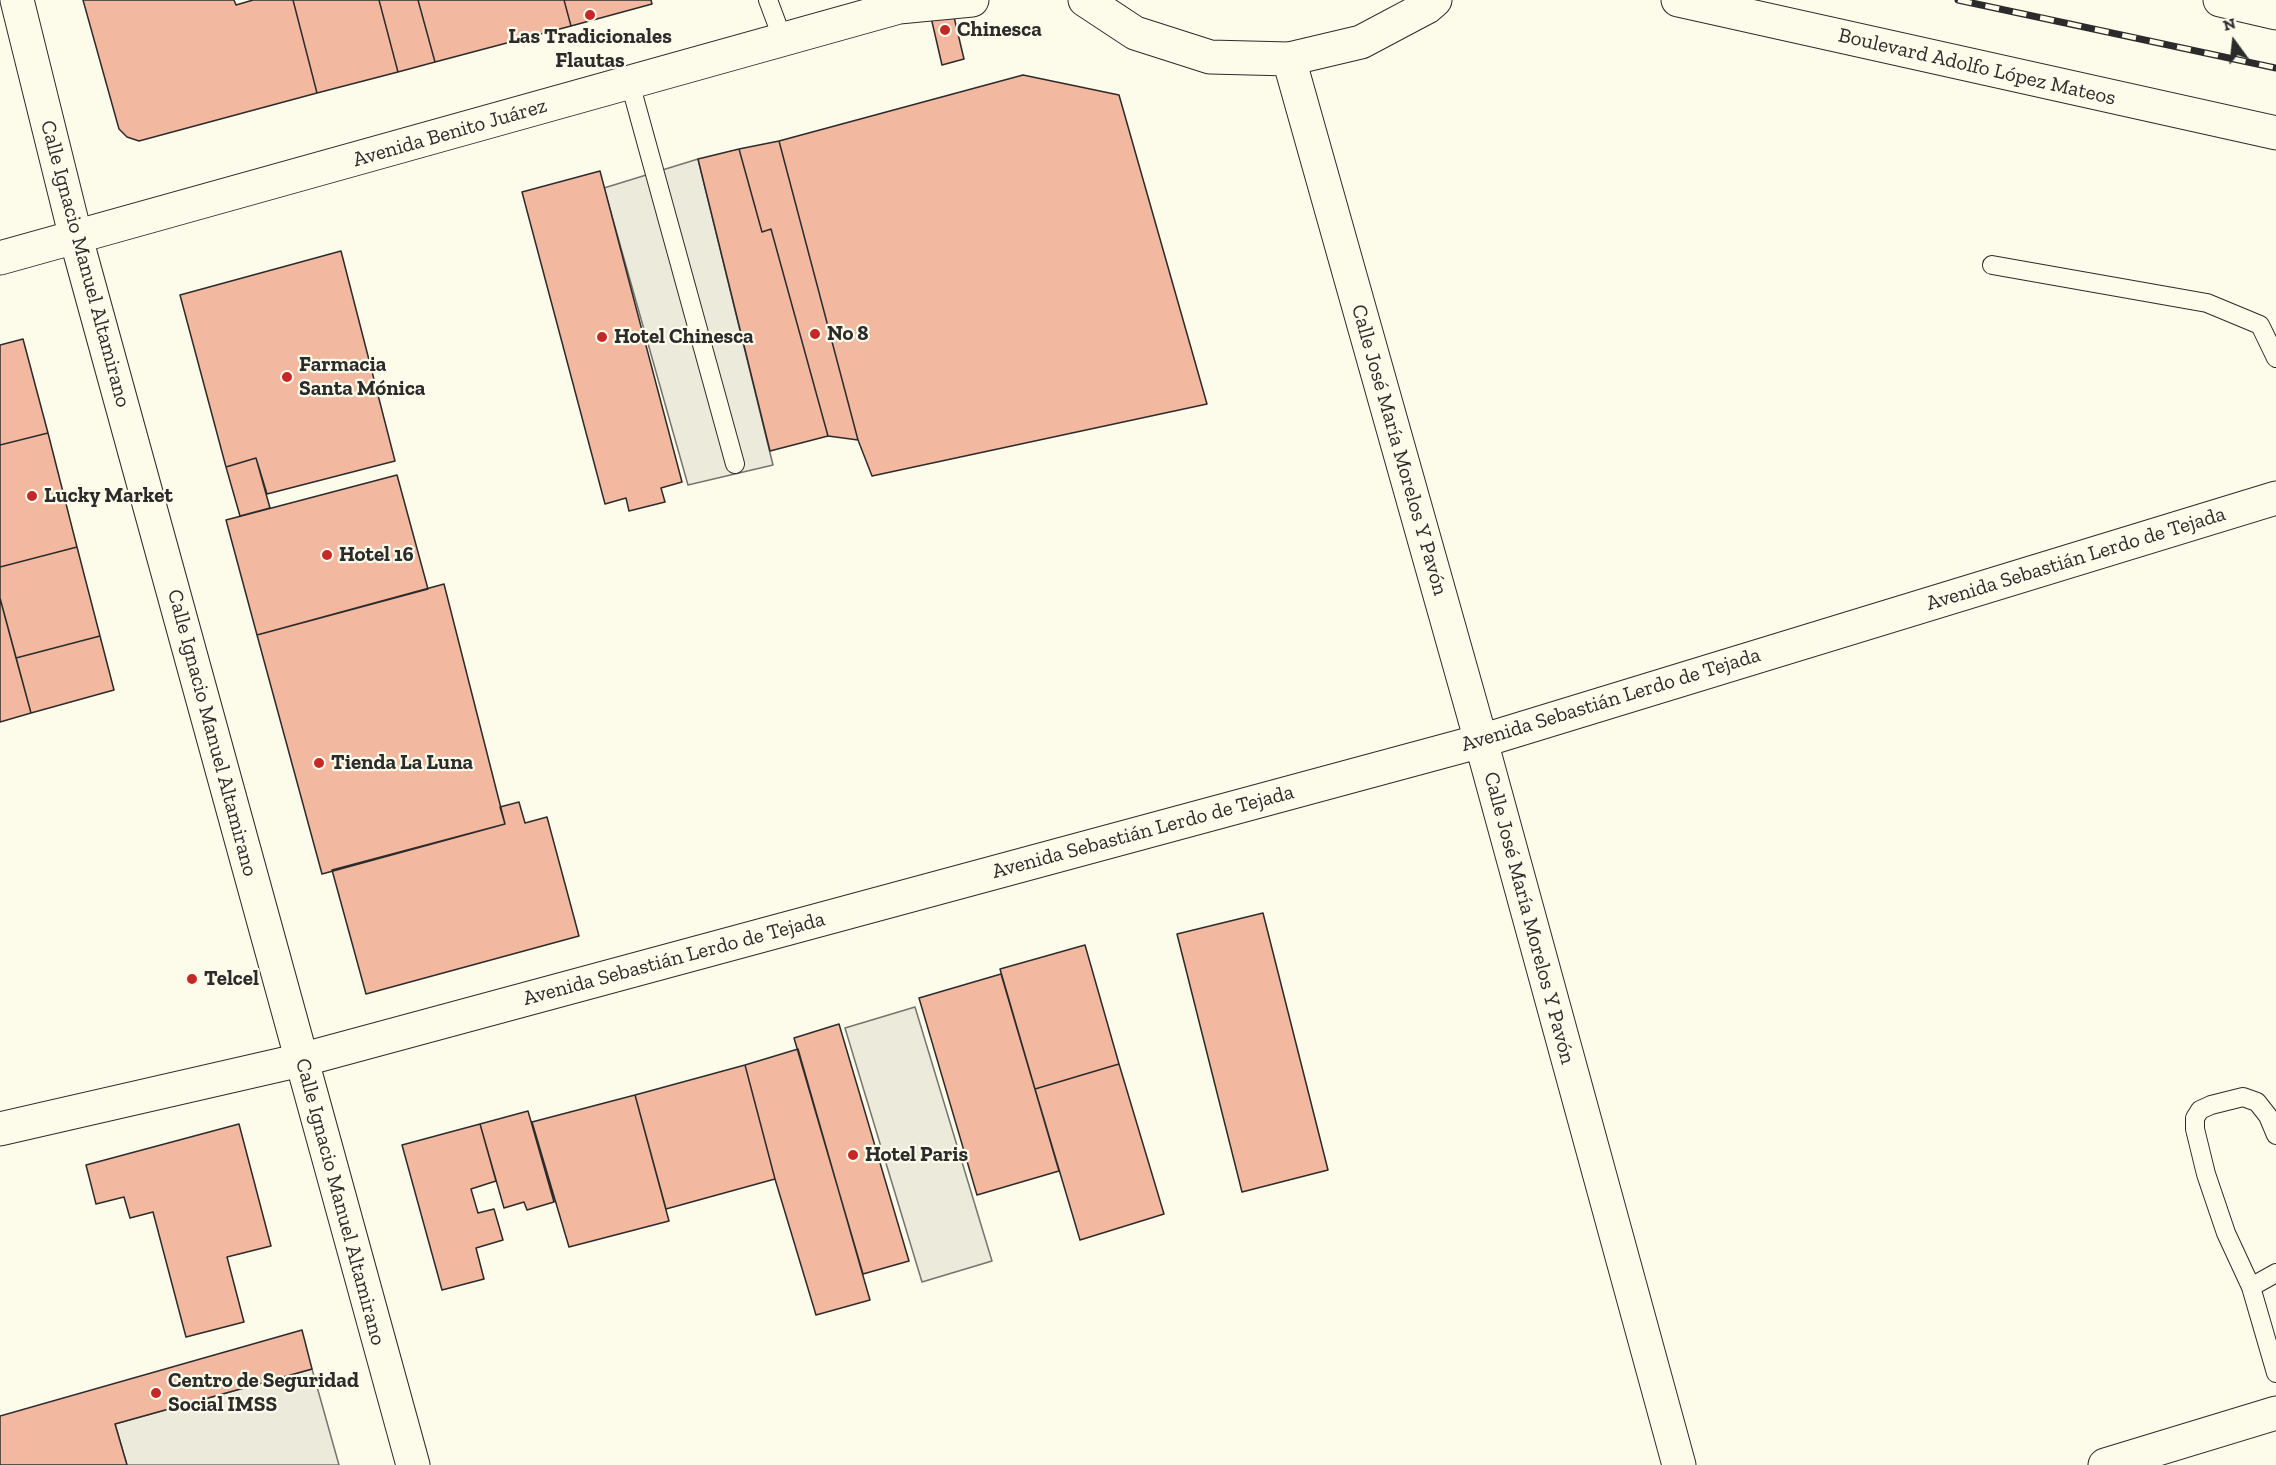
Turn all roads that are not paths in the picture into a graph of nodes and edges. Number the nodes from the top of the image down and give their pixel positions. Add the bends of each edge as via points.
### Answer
1 (17, 0) edge
2 (768, 0) edge
3 (972, 0) edge
4 (1085, 0) edge
5 (1435, 0) edge
6 (1678, 0) edge
7 (2220, 0) edge
8 (903, 4) edge
9 (2276, 13) edge
10 (783, 40) junction
11 (1289, 59) junction
12 (630, 83) junction
13 (2276, 133) edge
14 (76, 238) junction
15 (0, 258) edge
16 (1992, 265) dead end
17 (2276, 358) edge
18 (735, 464) dead end
19 (2276, 498) edge
20 (1480, 741) junction
21 (301, 1060) junction
22 (0, 1129) edge
23 (2276, 1136) edge
24 (2276, 1274) edge
25 (2252, 1287) junction
26 (2276, 1373) edge
27 (2276, 1413) edge
28 (413, 1465) edge
29 (1678, 1465) edge
30 (2105, 1465) edge

1 - 14 street, Calle Ignacio Manuel Altamirano
2 - 10 lane
3 - 8 street, Avenida Benito Juárez
4 - 11 street via 1135,33 1210,57
5 - 11 street via 1427,8 1361,42
6 - 13 street, Boulevard Adolfo López Mateos
7 - 9 street
8 - 10 street, Avenida Benito Juárez
10 - 12 street, Avenida Benito Juárez
11 - 20 street, Calle José María Morelos Y Pavón
12 - 14 street, Avenida Benito Juárez
12 - 18 lane
14 - 15 street, Avenida Benito Juárez
14 - 21 street, Calle Ignacio Manuel Altamirano
16 - 17 lane via 2207,303 2260,325
19 - 20 street, Avenida Sebastián Lerdo de Tejada
20 - 21 street, Avenida Sebastián Lerdo de Tejada
20 - 29 street, Calle José María Morelos Y Pavón
21 - 22 street, Avenida Sebastián Lerdo de Tejada
21 - 28 street, Calle Ignacio Manuel Altamirano
23 - 25 lane via 2257,1102 2243,1097 2205,1107 2195,1118 2206,1174 2226,1233
24 - 25 lane
25 - 26 lane
27 - 30 street

